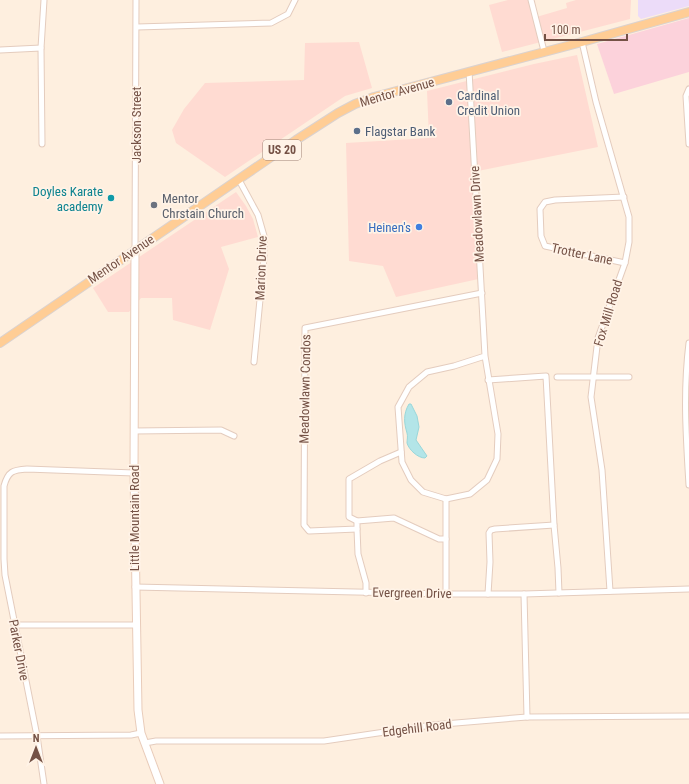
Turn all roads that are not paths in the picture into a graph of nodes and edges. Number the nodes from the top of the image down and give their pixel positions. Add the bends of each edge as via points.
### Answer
1 (44, 0) edge
2 (136, 0) edge
3 (295, 0) edge
4 (531, 0) edge
5 (689, 12) edge
6 (136, 27) junction
7 (582, 42) junction
8 (41, 48) junction
9 (0, 50) edge
10 (544, 51) junction
11 (469, 71) junction
12 (689, 89) edge
13 (42, 144) dead end
14 (689, 144) edge
15 (239, 180) junction
16 (624, 197) junction
17 (135, 249) junction
18 (624, 263) junction
19 (482, 293) junction
20 (689, 342) edge
21 (0, 343) edge
22 (485, 356) junction
23 (254, 362) dead end
24 (594, 376) junction
25 (556, 377) dead end
26 (629, 377) dead end
27 (488, 380) junction
28 (134, 430) junction
29 (234, 436) dead end
30 (401, 452) junction
31 (134, 473) junction
32 (689, 485) edge
33 (446, 499) junction
34 (357, 521) junction
35 (554, 525) junction
36 (357, 529) junction
37 (446, 539) junction
38 (135, 587) junction
39 (689, 589) edge
40 (610, 591) junction
41 (366, 593) junction
42 (559, 593) junction
43 (446, 594) junction
44 (488, 594) junction
45 (524, 594) junction
46 (14, 624) junction
47 (136, 625) junction
48 (689, 716) edge
49 (527, 717) junction
50 (141, 733) junction
51 (0, 736) edge
52 (37, 736) junction
53 (145, 743) junction
54 (44, 784) edge
55 (160, 784) edge

1 - 8 street
2 - 6 street, Jackson Street
3 - 6 street via 288,14 272,23
4 - 10 street
5 - 7 main road, Mentor Avenue / US 20
6 - 17 street, Jackson Street
7 - 10 main road, Mentor Avenue / US 20
7 - 16 street, Fox Mill Road via 596,102
8 - 9 street
8 - 13 street
10 - 11 main road, Mentor Avenue / US 20
11 - 15 main road, Mentor Avenue / US 20 via 355,104 327,119
11 - 19 street, Meadowlawn Drive
12 - 14 street via 686,96
15 - 17 main road, Mentor Avenue / US 20
15 - 23 street, Marion Drive via 258,215 264,236
16 - 18 street, Fox Mill Road via 630,230
16 - 18 street, Trotter Lane via 555,200 546,202 540,209 541,236 545,246
17 - 21 main road, Mentor Avenue / US 20
17 - 28 street, Little Mountain Road
18 - 24 street, Fox Mill Road via 598,338
19 - 22 street, Meadowlawn Drive
19 - 36 street, Meadowlawn Condos via 305,328 304,525 309,531
20 - 32 street via 684,395
22 - 27 street, Meadowlawn Drive
22 - 30 street, Meadowlawn Drive via 427,372 409,388 398,407
24 - 25 street
24 - 26 street
24 - 40 street, Fox Mill Road via 591,397 602,470
27 - 33 street, Meadowlawn Drive via 498,434 497,459 487,480 470,494
27 - 35 street via 546,376
28 - 29 street via 221,430
28 - 31 street, Little Mountain Road
30 - 33 street, Meadowlawn Drive via 402,462 411,480 423,492
30 - 34 street via 349,479 349,517
31 - 38 street, Little Mountain Road
31 - 46 street, Parker Drive via 27,469 15,470 6,477 4,559
33 - 37 street
34 - 36 street
34 - 37 street via 394,518
35 - 42 street
35 - 44 street via 491,530
36 - 41 street via 358,554 366,583
37 - 43 street
38 - 41 street, Evergreen Drive
38 - 47 street, Little Mountain Road
39 - 40 street, Evergreen Drive
40 - 42 street, Evergreen Drive
41 - 43 street, Evergreen Drive
42 - 45 street, Evergreen Drive
43 - 44 street, Evergreen Drive
44 - 45 street, Evergreen Drive
45 - 49 street
46 - 47 street
46 - 52 street, Parker Drive
47 - 50 street, Little Mountain Road
48 - 49 street, Edgehill Road
49 - 53 street, Edgehill Road via 432,725 324,741
50 - 52 street
50 - 53 street, Little Mountain Road
51 - 52 street
52 - 54 street, Parker Drive
53 - 55 street, Little Mountain Road

